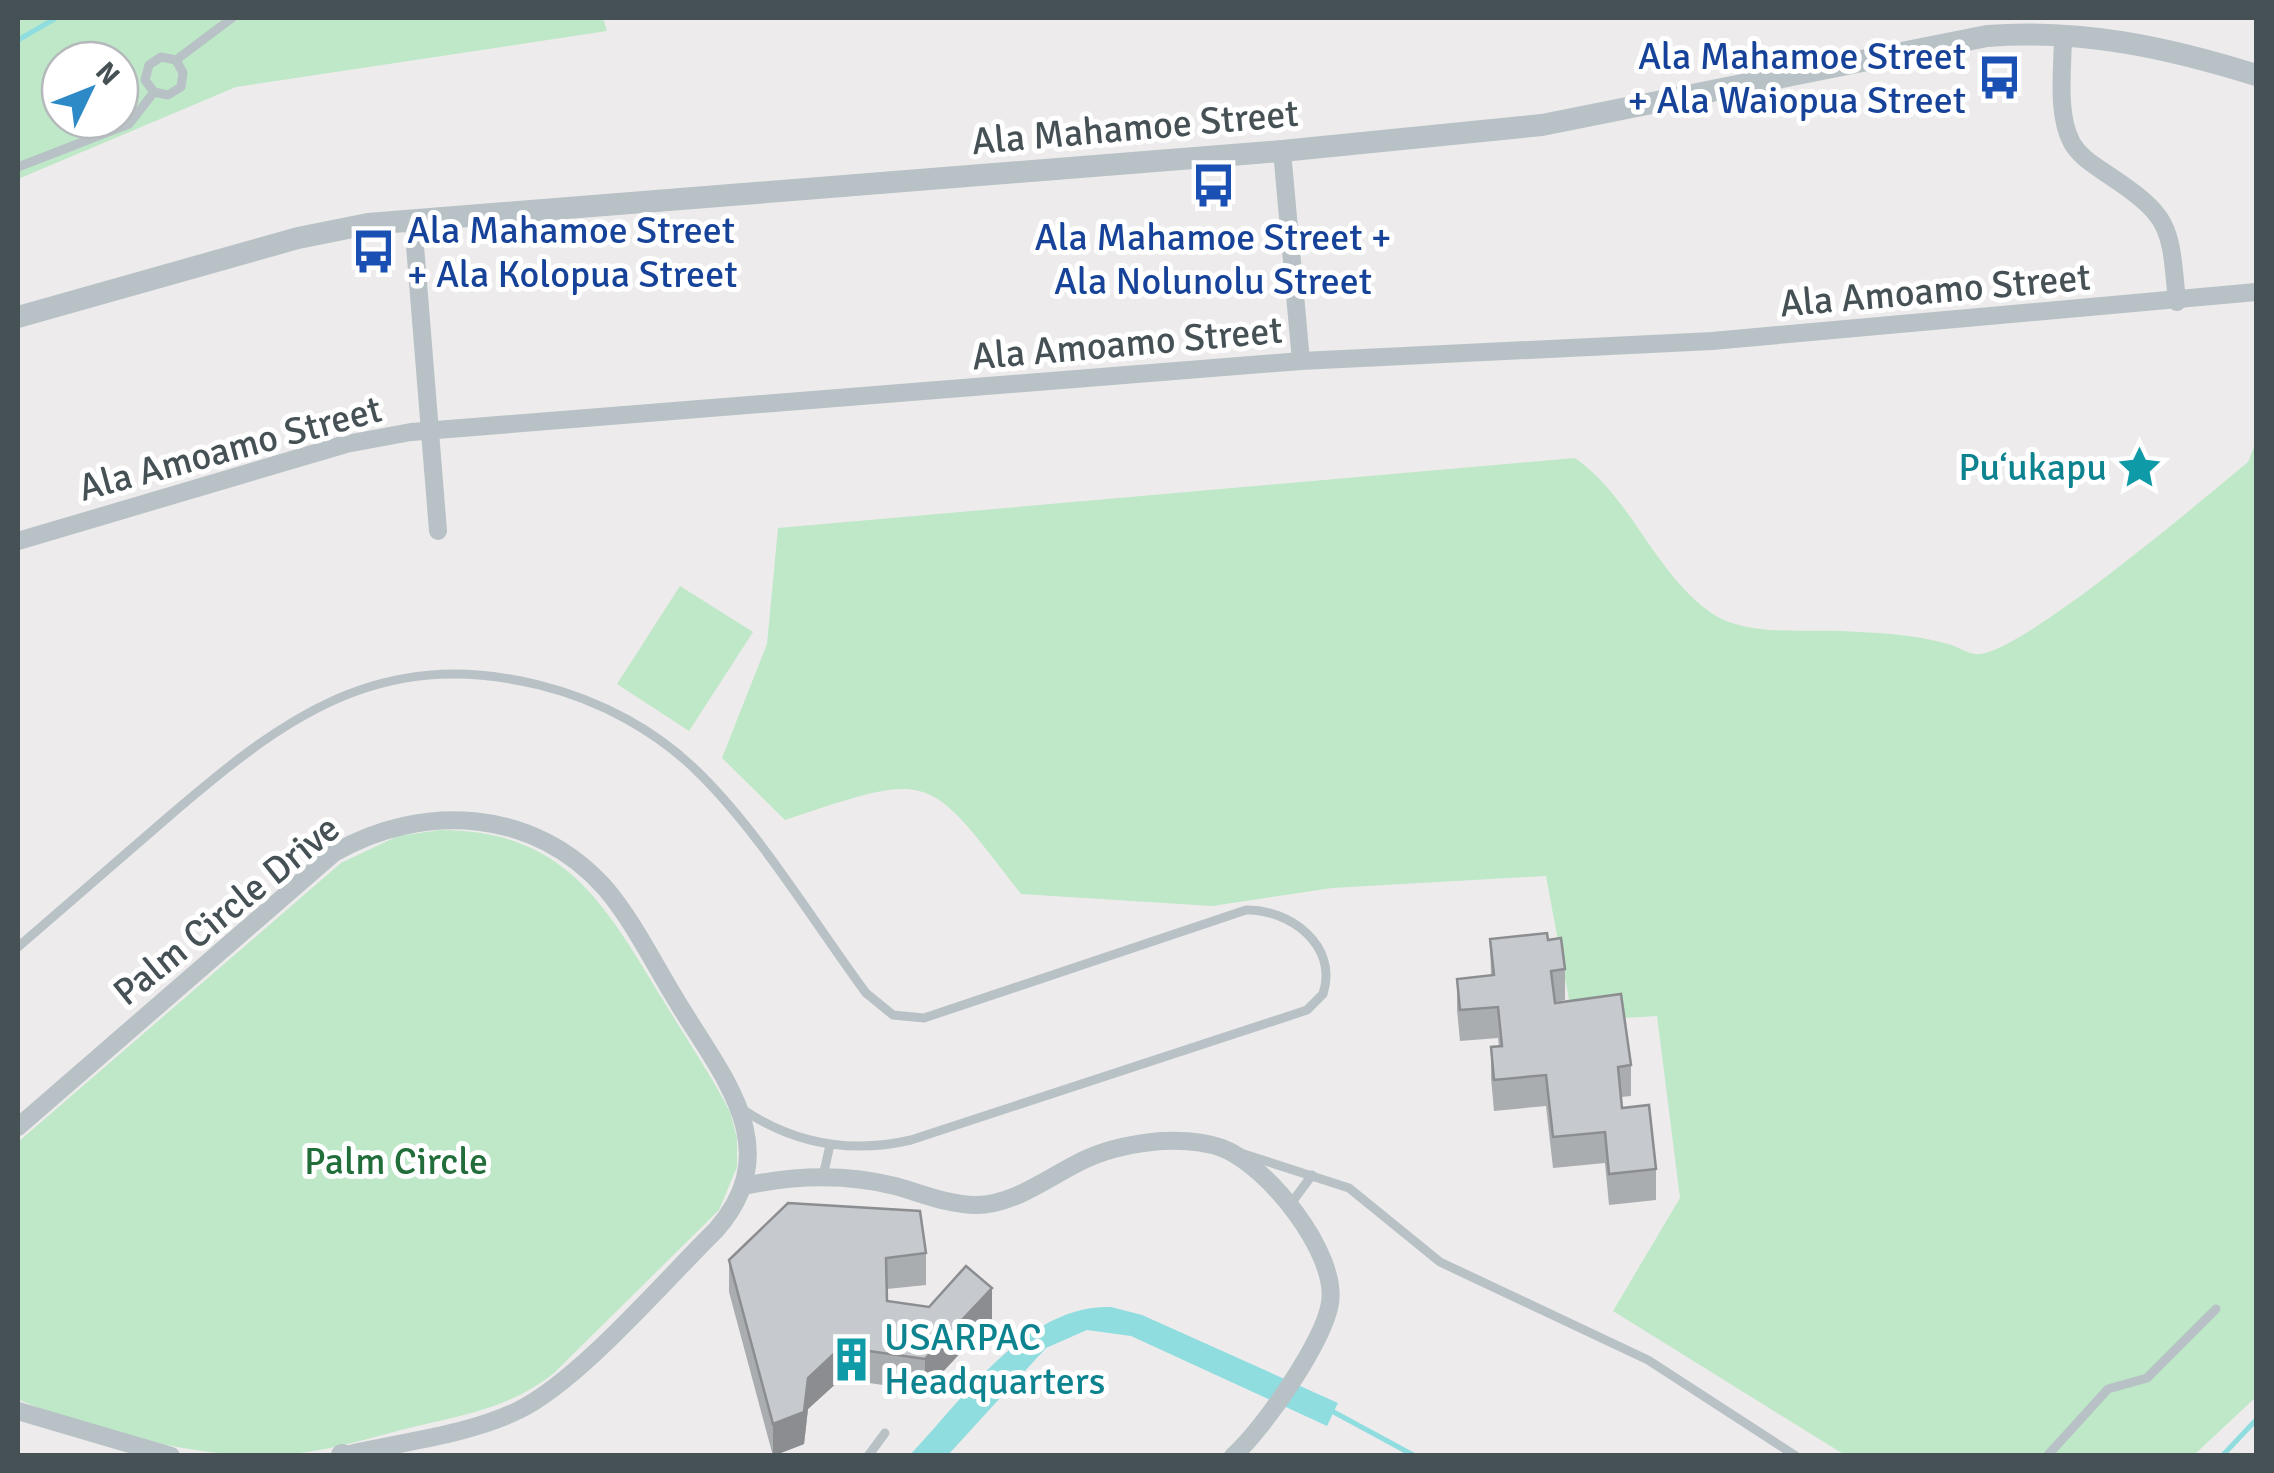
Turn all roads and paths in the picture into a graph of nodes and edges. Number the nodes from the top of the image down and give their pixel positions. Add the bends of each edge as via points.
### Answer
1 (232, 18) edge
2 (2062, 34) junction
3 (176, 60) junction
4 (2256, 74) edge
5 (154, 92) junction
6 (1282, 151) junction
7 (18, 167) edge
8 (413, 220) junction
9 (2256, 292) edge
10 (2177, 302) junction
11 (18, 317) edge
12 (1301, 361) junction
13 (429, 432) junction
14 (438, 531) dead end
15 (18, 540) edge
16 (18, 946) edge
17 (740, 1107) junction
18 (18, 1127) edge
19 (830, 1145) junction
20 (1222, 1148) junction
21 (1312, 1174) junction
22 (823, 1176) junction
23 (744, 1186) junction
24 (1288, 1207) junction
25 (2216, 1309) dead end
26 (18, 1411) edge
27 (886, 1433) dead end
28 (342, 1455) edge
29 (171, 1456) edge
30 (868, 1456) edge
31 (1232, 1456) edge
32 (1796, 1456) edge
33 (2047, 1456) edge

1 - 3 lane
2 - 4 street, Ala Mahamoe Street via 2154,45
2 - 6 street, Ala Mahamoe Street via 1950,42 1542,125
2 - 10 street via 2068,134 2089,162 2162,217
3 - 5 lane via 184,73 180,88 168,95
3 - 5 lane via 161,57 148,65 145,80
5 - 7 lane via 121,128
6 - 8 street, Ala Mahamoe Street
6 - 12 street
8 - 11 street, Ala Mahamoe Street via 298,238
8 - 13 street
9 - 10 street, Ala Amoamo Street
10 - 12 street, Ala Amoamo Street via 1712,341
12 - 13 street, Ala Amoamo Street
13 - 14 street
13 - 15 street, Ala Amoamo Street via 346,444
16 - 19 lane via 241,754 292,719 378,685 471,675 582,698 634,722 680,755 721,796 873,1002 892,1016 924,1018 1246,910 1296,922 1321,956 1326,985 1307,1010 911,1140
17 - 18 street, Palm Circle Drive via 617,903 594,877 528,834 439,819 384,829 334,854
17 - 19 lane via 773,1128
17 - 23 street, Palm Circle Drive via 749,1151
19 - 22 lane
20 - 21 lane
20 - 22 street via 1160,1141 1112,1150 987,1204
20 - 24 street via 1259,1172
21 - 24 lane
21 - 32 lane via 1354,1192 1440,1262 1648,1360
22 - 23 street
23 - 28 street via 716,1230 547,1393 499,1418
24 - 31 street via 1326,1262 1326,1319 1275,1406
25 - 33 lane via 2147,1378 2108,1389
26 - 29 street
27 - 30 lane

